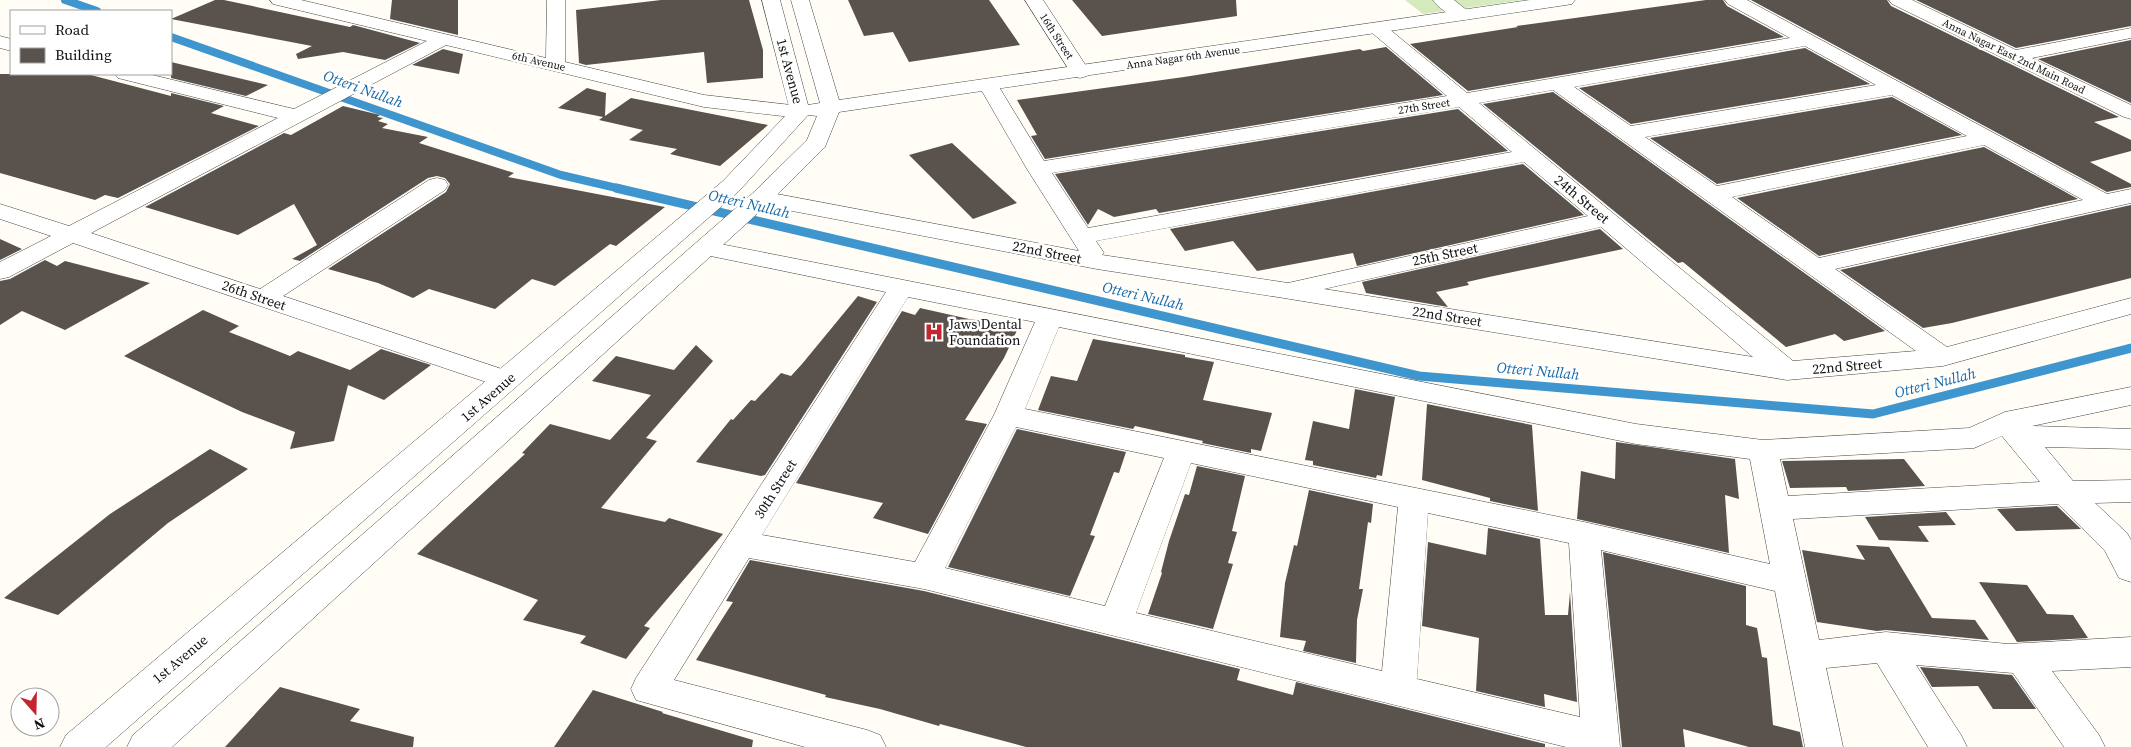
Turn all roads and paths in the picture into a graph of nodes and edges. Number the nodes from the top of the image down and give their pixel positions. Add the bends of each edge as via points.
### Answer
1 (280, 0) edge
2 (556, 0) edge
3 (771, 0) edge
4 (800, 0) edge
5 (1034, 0) edge
6 (1442, 0) edge
7 (1566, 0) edge
8 (1734, 0) edge
9 (1898, 0) edge
10 (350, 8) edge
11 (1464, 15) junction
12 (1377, 28) junction
13 (2131, 33) edge
14 (444, 39) junction
15 (1810, 40) junction
16 (2013, 56) junction
17 (555, 65) junction
18 (1080, 72) junction
19 (129, 75) edge
20 (1557, 84) junction
21 (989, 86) junction
22 (1896, 88) junction
23 (1462, 100) junction
24 (831, 107) junction
25 (800, 112) junction
26 (2131, 113) edge
27 (296, 116) junction
28 (1629, 133) junction
29 (1986, 138) junction
30 (1529, 155) junction
31 (1038, 169) junction
32 (437, 185) dead end
33 (1713, 194) junction
34 (2131, 196) edge
35 (2104, 202) junction
36 (0, 210) edge
37 (747, 211) junction
38 (1606, 219) junction
39 (73, 234) junction
40 (1083, 236) junction
41 (705, 248) junction
42 (1097, 262) junction
43 (1814, 266) junction
44 (0, 272) edge
45 (901, 288) junction
46 (1284, 290) junction
47 (262, 298) junction
48 (2131, 306) edge
49 (1050, 318) junction
50 (1943, 357) junction
51 (1787, 371) junction
52 (507, 380) junction
53 (2131, 396) edge
54 (1008, 415) junction
55 (2012, 429) junction
56 (2131, 439) edge
57 (1763, 450) junction
58 (1181, 451) junction
59 (2131, 491) edge
60 (2065, 492) junction
61 (1414, 499) junction
62 (1775, 508) junction
63 (1584, 534) junction
64 (741, 544) junction
65 (2126, 551) edge
66 (924, 576) junction
67 (1789, 581) junction
68 (1116, 622) junction
69 (1886, 647) junction
70 (2131, 652) edge
71 (1805, 656) junction
72 (2022, 658) junction
73 (1398, 690) junction
74 (1601, 743) edge
75 (79, 747) edge
76 (146, 747) edge
77 (867, 747) edge
78 (1824, 747) edge
79 (1948, 747) edge
80 (2086, 747) edge

1 - 10 street, 6th Avenue
2 - 17 street
3 - 25 street, 1st Avenue
4 - 24 street, 1st Avenue
5 - 18 street, 16th Street
6 - 11 street
7 - 11 street, Anna Nagar 6th Avenue
8 - 15 street
9 - 16 street, Anna Nagar East 2nd Main Road
10 - 14 street, 6th Avenue
11 - 12 street, Anna Nagar 6th Avenue
12 - 18 street, Anna Nagar 6th Avenue
12 - 23 street, 24th Street
13 - 16 street
14 - 17 street, 6th Avenue
14 - 27 street
15 - 20 street, 27th Street
15 - 22 street
16 - 26 street, Anna Nagar East 2nd Main Road
17 - 25 street, 6th Avenue via 704,101
18 - 21 street, Anna Nagar 6th Avenue
19 - 27 street
20 - 23 street, 27th Street
20 - 28 street
21 - 24 street, Anna Nagar 6th Avenue
21 - 31 street
22 - 28 street
22 - 29 street
23 - 30 street, 24th Street
23 - 31 street, 27th Street
24 - 25 street, Anna Nagar 6th Avenue
24 - 37 street via 817,142
25 - 52 street, 1st Avenue via 731,186
27 - 39 street
28 - 33 street
29 - 33 street
29 - 35 street
30 - 38 street, 24th Street
30 - 40 street
31 - 40 street
32 - 47 street
33 - 43 street
34 - 35 street
35 - 43 street
36 - 39 street, 26th Street
37 - 41 street
37 - 42 street, 22nd Street
38 - 46 street, 25th Street
38 - 51 street, 24th Street
39 - 44 street
39 - 47 street, 26th Street
40 - 42 street
41 - 45 street
41 - 76 street
42 - 46 street, 22nd Street
43 - 50 street
45 - 49 street
45 - 64 street, 30th Street
46 - 51 street, 22nd Street
47 - 52 street, 26th Street
48 - 50 street, 22nd Street
49 - 54 street
49 - 57 street via 1636,434
50 - 51 street, 22nd Street
52 - 75 street, 1st Avenue
53 - 55 street
54 - 58 street
54 - 66 street
55 - 56 street
55 - 57 street via 1974,438
55 - 60 street
57 - 62 street
58 - 61 street
58 - 68 street
59 - 60 street
60 - 62 street
60 - 65 street
61 - 63 street
61 - 73 street
62 - 67 street
63 - 67 street
63 - 74 street
64 - 66 street
64 - 77 street, 30th Street via 649,690
66 - 68 street
67 - 71 street
68 - 73 street
69 - 71 street
69 - 72 street
69 - 79 street
70 - 72 street
71 - 78 street
72 - 80 street
73 - 74 street

